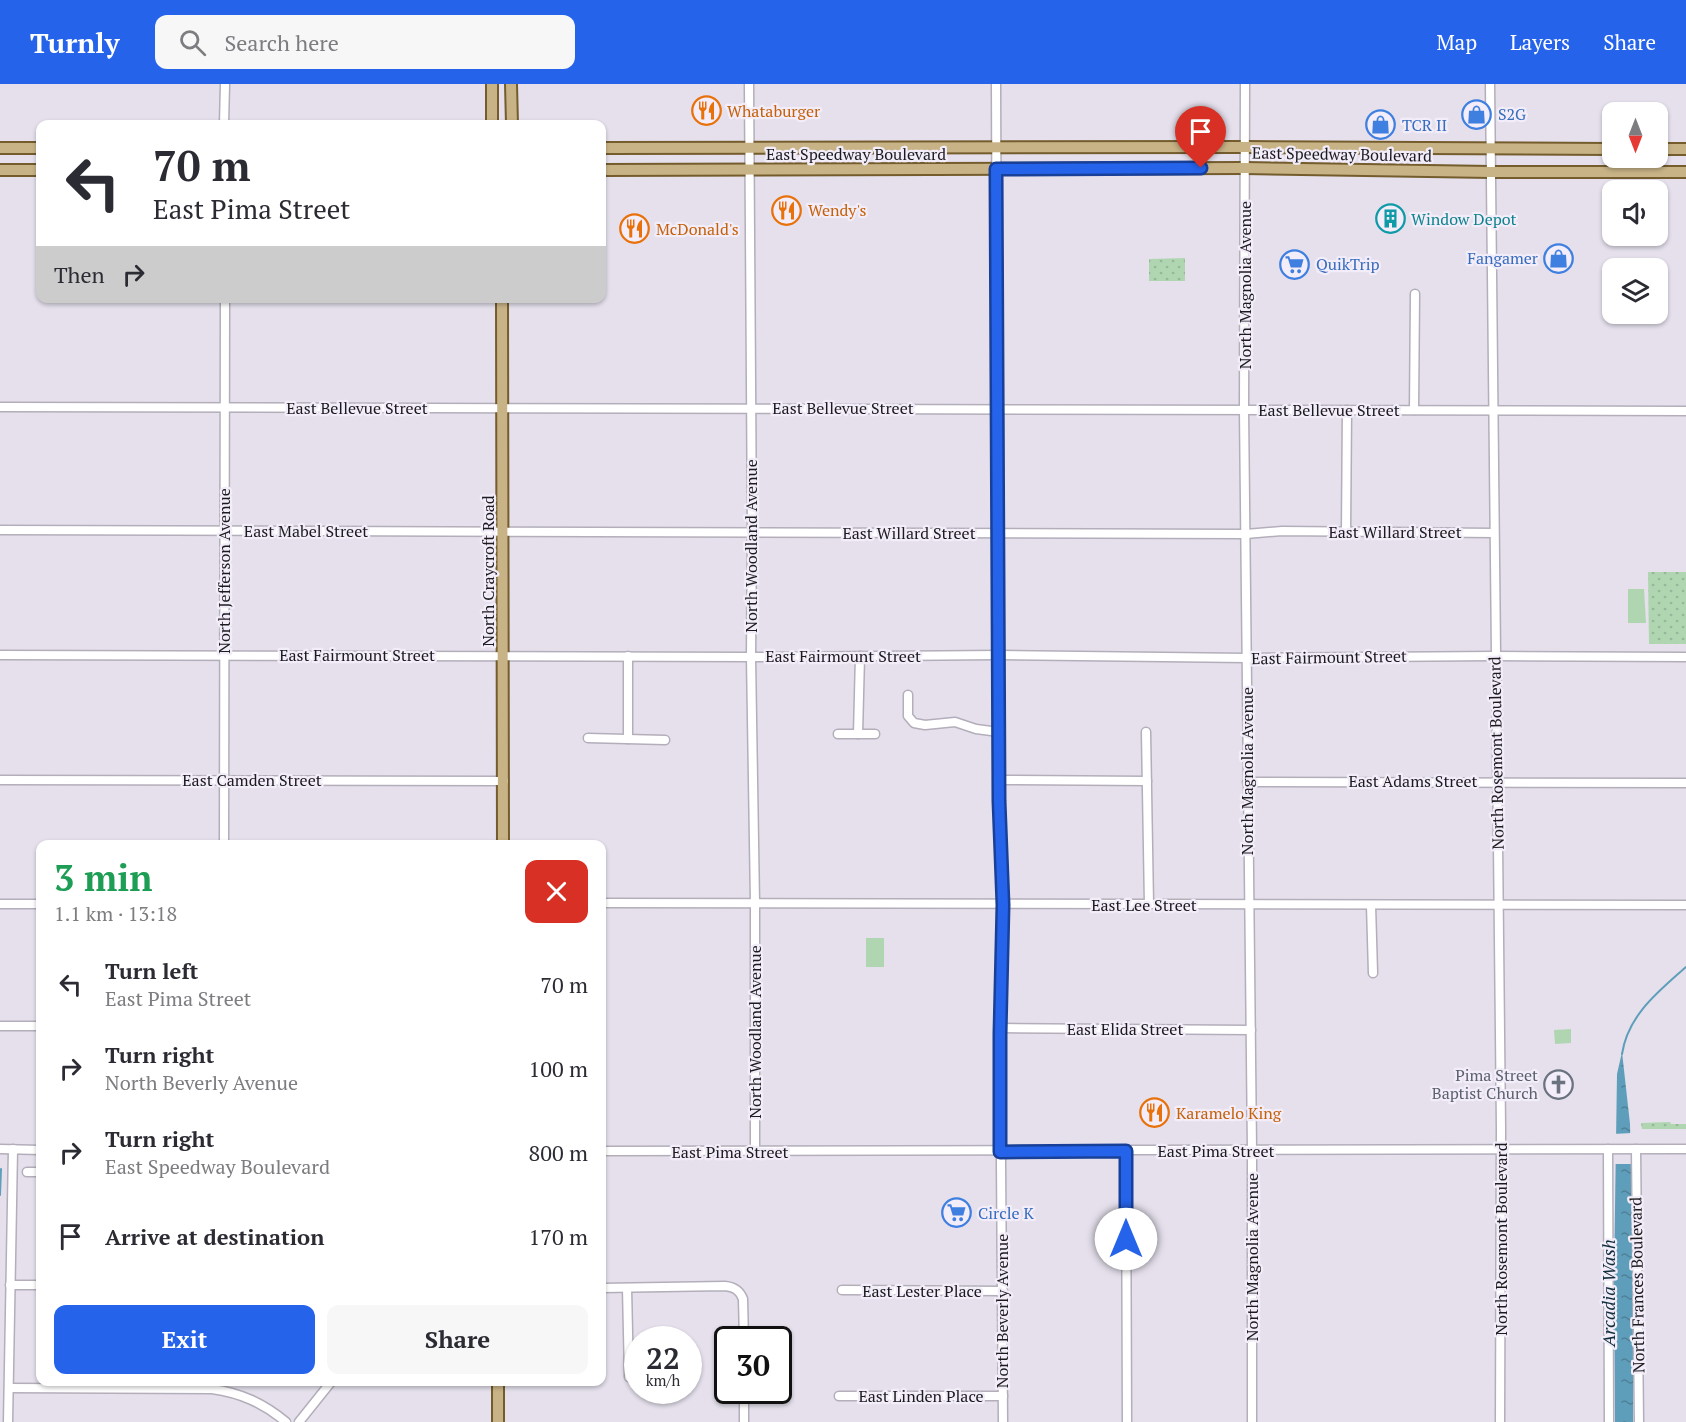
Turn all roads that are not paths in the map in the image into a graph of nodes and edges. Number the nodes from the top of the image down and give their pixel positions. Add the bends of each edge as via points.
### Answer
1 (225, 84) edge
2 (492, 84) edge
3 (512, 84) edge
4 (749, 84) edge
5 (996, 84) edge
6 (1245, 84) edge
7 (1490, 84) edge
8 (224, 120) edge
9 (492, 120) edge
10 (512, 120) edge
11 (1245, 147) junction
12 (0, 148) edge
13 (36, 148) edge
14 (606, 148) edge
15 (996, 148) junction
16 (1602, 149) edge
17 (1668, 149) edge
18 (1686, 149) edge
19 (750, 150) junction
20 (1492, 150) junction
21 (1245, 168) junction
22 (750, 169) junction
23 (996, 169) junction
24 (0, 170) edge
25 (36, 170) edge
26 (606, 170) edge
27 (1491, 172) junction
28 (1686, 172) edge
29 (1415, 294) dead end
30 (225, 303) edge
31 (502, 303) edge
32 (0, 407) edge
33 (224, 407) junction
34 (503, 408) junction
35 (751, 408) junction
36 (998, 408) junction
37 (1492, 409) junction
38 (1244, 410) junction
39 (1347, 410) junction
40 (1414, 410) junction
41 (1686, 411) edge
42 (0, 530) edge
43 (225, 531) junction
44 (504, 531) junction
45 (1346, 532) junction
46 (1494, 532) junction
47 (752, 533) junction
48 (997, 533) junction
49 (1246, 534) junction
50 (0, 655) edge
51 (224, 655) junction
52 (1000, 655) junction
53 (503, 656) junction
54 (628, 656) junction
55 (860, 656) junction
56 (1495, 656) junction
57 (751, 657) junction
58 (1686, 657) edge
59 (1246, 658) junction
60 (908, 695) dead end
61 (999, 732) junction
62 (1146, 732) dead end
63 (838, 734) dead end
64 (858, 734) junction
65 (875, 734) dead end
66 (588, 738) dead end
67 (628, 739) junction
68 (665, 740) dead end
69 (0, 780) edge
70 (224, 780) junction
71 (1000, 780) junction
72 (504, 781) junction
73 (1147, 781) junction
74 (1497, 781) junction
75 (1247, 782) junction
76 (1686, 783) edge
77 (224, 840) edge
78 (503, 840) edge
79 (606, 903) edge
80 (755, 903) junction
81 (0, 904) edge
82 (36, 904) edge
83 (1149, 904) junction
84 (1498, 904) junction
85 (1003, 905) junction
86 (1371, 905) junction
87 (1686, 905) edge
88 (1248, 906) junction
89 (1373, 973) dead end
90 (0, 1026) edge
91 (36, 1026) edge
92 (1000, 1028) junction
93 (1251, 1030) junction
94 (0, 1149) edge
95 (13, 1149) junction
96 (36, 1149) edge
97 (1610, 1149) junction
98 (1634, 1149) junction
99 (1686, 1149) edge
100 (1252, 1150) junction
101 (1501, 1150) junction
102 (606, 1151) edge
103 (1126, 1151) junction
104 (755, 1152) junction
105 (1000, 1152) junction
106 (27, 1172) dead end
107 (36, 1172) edge
108 (10, 1284) junction
109 (36, 1285) edge
110 (606, 1288) edge
111 (627, 1288) junction
112 (842, 1290) dead end
113 (1003, 1291) junction
114 (628, 1326) edge
115 (744, 1326) edge
116 (328, 1386) edge
117 (498, 1386) edge
118 (9, 1388) junction
119 (839, 1396) dead end
120 (1003, 1396) junction
121 (744, 1404) edge
122 (8, 1422) edge
123 (286, 1422) edge
124 (299, 1422) edge
125 (498, 1422) edge
126 (744, 1422) edge
127 (1003, 1422) edge
128 (1127, 1422) edge
129 (1252, 1422) edge
130 (1500, 1422) edge
131 (1609, 1422) edge
132 (1639, 1422) edge

1 - 8 street
2 - 9 main road
3 - 10 main road
4 - 19 street, North Woodland Avenue
5 - 15 street, North Beverly Avenue
6 - 11 street, North Magnolia Avenue
7 - 20 street, North Rosemont Boulevard
11 - 15 main road, East Speedway Boulevard
11 - 20 main road, East Speedway Boulevard
11 - 21 street, North Magnolia Avenue
12 - 13 main road
14 - 19 main road, East Speedway Boulevard
15 - 19 main road, East Speedway Boulevard
15 - 23 street, North Beverly Avenue
16 - 20 main road, East Speedway Boulevard
17 - 18 main road
19 - 22 street, North Woodland Avenue
20 - 27 street, North Rosemont Boulevard
21 - 23 main road, East Speedway Boulevard
21 - 27 main road, East Speedway Boulevard
21 - 38 street, North Magnolia Avenue
22 - 23 main road, East Speedway Boulevard
22 - 26 main road, East Speedway Boulevard
22 - 35 street, North Woodland Avenue
23 - 36 street, North Beverly Avenue
24 - 25 main road
27 - 28 main road, East Speedway Boulevard
27 - 37 street, North Rosemont Boulevard
29 - 40 street
30 - 33 street, North Jefferson Avenue
31 - 34 main road, North Craycroft Road
32 - 33 street, East Bellevue Street
33 - 34 street, East Bellevue Street
33 - 43 street, North Jefferson Avenue
34 - 35 street, East Bellevue Street
34 - 44 main road, North Craycroft Road
35 - 36 street, East Bellevue Street
35 - 47 street, North Woodland Avenue
36 - 38 street, East Bellevue Street
36 - 48 street, North Beverly Avenue
37 - 40 street, East Bellevue Street
37 - 41 street, East Bellevue Street
37 - 46 street, North Rosemont Boulevard
38 - 39 street, East Bellevue Street
38 - 49 street, North Magnolia Avenue
39 - 40 street, East Bellevue Street
39 - 45 street
42 - 43 street, East Mabel Street
43 - 44 street, East Mabel Street
43 - 51 street, North Jefferson Avenue
44 - 47 street, East Willard Street
44 - 53 main road, North Craycroft Road
45 - 46 street, East Willard Street
45 - 49 street, East Willard Street
46 - 56 street, North Rosemont Boulevard
47 - 48 street, East Willard Street
47 - 57 street, North Woodland Avenue
48 - 49 street, East Willard Street
48 - 52 street, North Beverly Avenue
49 - 59 street, North Magnolia Avenue
50 - 51 street, East Fairmount Street
51 - 53 street, East Fairmount Street
51 - 70 street, North Jefferson Avenue
52 - 55 street, East Fairmount Street
52 - 59 street, East Fairmount Street
52 - 61 street, North Beverly Avenue
53 - 54 street, East Fairmount Street
53 - 72 main road, North Craycroft Road
54 - 57 street, East Fairmount Street
54 - 67 street
55 - 57 street, East Fairmount Street
55 - 64 street
56 - 58 street, East Fairmount Street
56 - 59 street, East Fairmount Street
56 - 74 street, North Rosemont Boulevard
57 - 80 street, North Woodland Avenue
59 - 75 street, North Magnolia Avenue
60 - 61 street via 908,716 914,723 955,722
61 - 71 street, North Beverly Avenue
62 - 73 street
63 - 64 street
64 - 65 street
66 - 67 street
67 - 68 street
69 - 70 street, East Camden Street
70 - 72 street, East Camden Street
70 - 77 street, North Jefferson Avenue
71 - 73 street
71 - 85 street, North Beverly Avenue
72 - 78 main road, North Craycroft Road
73 - 83 street
74 - 75 street, East Adams Street
74 - 76 street, East Adams Street
74 - 84 street, North Rosemont Boulevard
75 - 88 street, North Magnolia Avenue
79 - 80 street, East Lee Street
80 - 85 street, East Lee Street
80 - 104 street, North Woodland Avenue
81 - 82 street
83 - 85 street, East Lee Street
83 - 88 street, East Lee Street
84 - 86 street, East Lee Street
84 - 87 street, East Lee Street
84 - 101 street, North Rosemont Boulevard
85 - 92 street, North Beverly Avenue
86 - 88 street, East Lee Street
86 - 89 street
88 - 93 street, North Magnolia Avenue
90 - 91 street
92 - 93 street, East Elida Street
92 - 105 street, North Beverly Avenue
93 - 100 street, North Magnolia Avenue
94 - 95 street
95 - 96 street
95 - 108 street
97 - 98 street, East Pima Street
97 - 101 street, East Pima Street
97 - 131 street, North Frances Boulevard
98 - 99 street, East Pima Street
98 - 132 street, North Frances Boulevard
100 - 101 street, East Pima Street
100 - 103 street, East Pima Street
100 - 129 street, North Magnolia Avenue
101 - 130 street, North Rosemont Boulevard
102 - 104 street, East Pima Street
103 - 105 street, East Pima Street
103 - 128 street
104 - 105 street, East Pima Street
105 - 113 street, North Beverly Avenue
106 - 107 street
108 - 109 street
108 - 118 street
110 - 111 street
111 - 114 street
111 - 115 street via 740,1289
112 - 113 street, East Lester Place
113 - 120 street, North Beverly Avenue
116 - 124 street
117 - 125 main road
118 - 122 street
118 - 123 street via 212,1389 254,1400
119 - 120 street, East Linden Place
120 - 127 street, North Beverly Avenue
121 - 126 street

